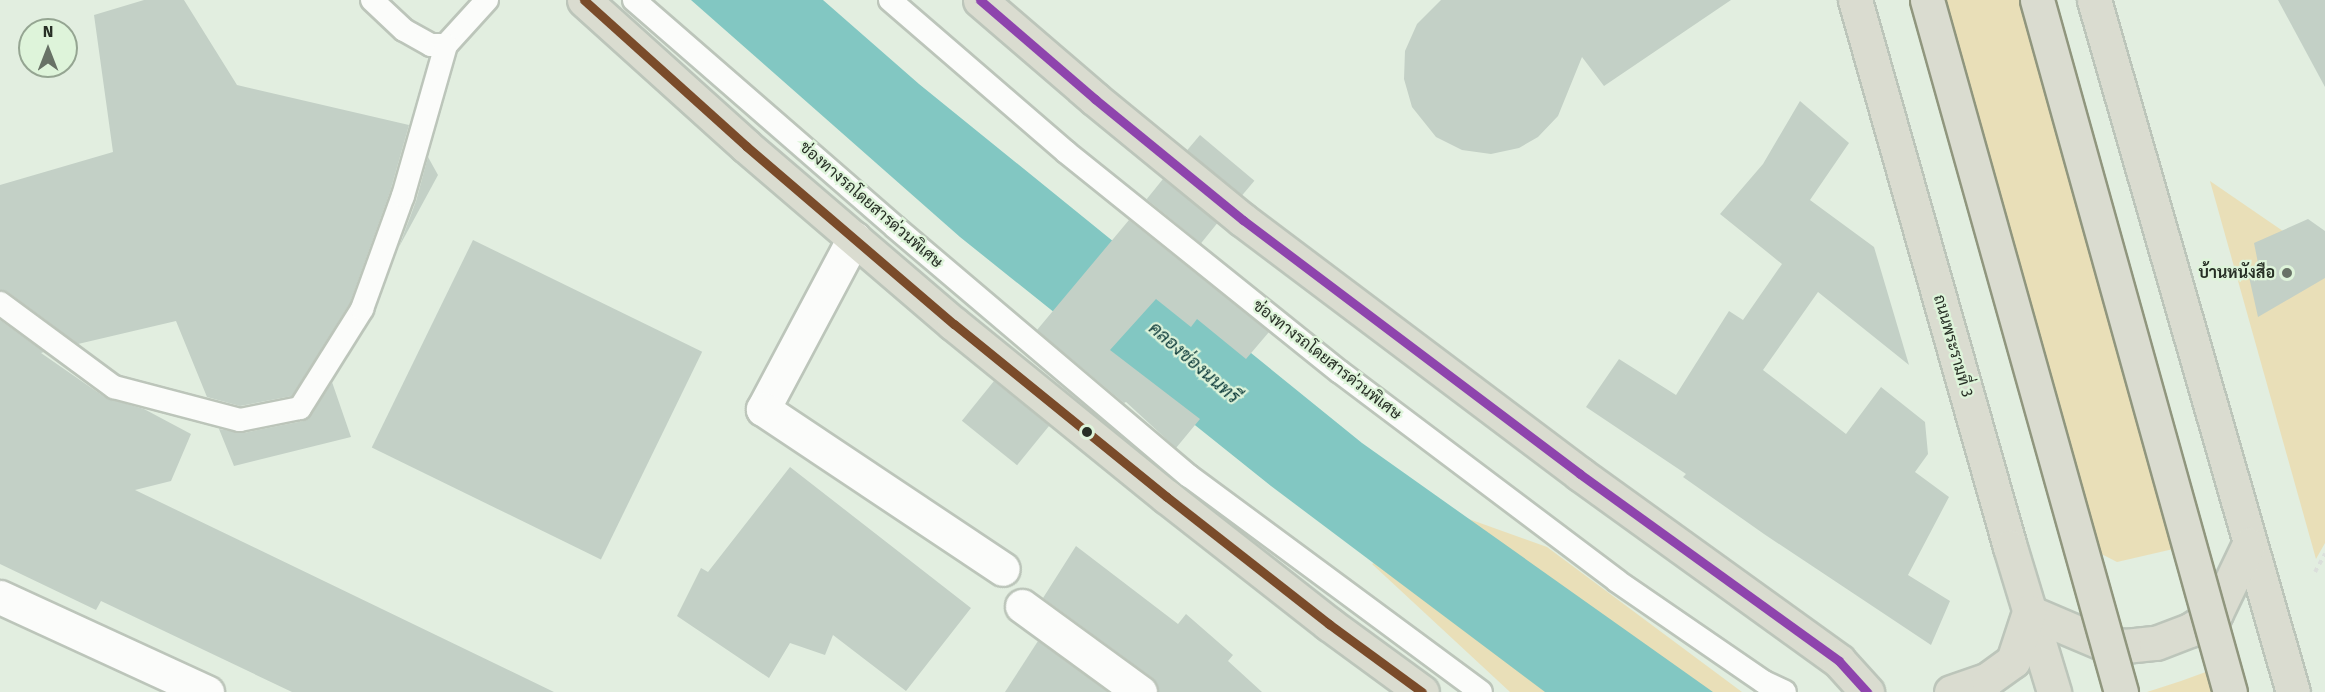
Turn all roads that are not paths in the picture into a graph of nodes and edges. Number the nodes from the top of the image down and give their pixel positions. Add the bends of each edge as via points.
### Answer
1 (372, 0) edge
2 (487, 0) edge
3 (584, 0) edge
4 (634, 0) edge
5 (890, 0) edge
6 (980, 0) edge
7 (1855, 0) edge
8 (1927, 0) edge
9 (2037, 0) edge
10 (2094, 0) edge
11 (446, 45) junction
12 (854, 238) junction
13 (0, 303) edge
14 (2249, 544) junction
15 (1003, 569) dead end
16 (0, 597) edge
17 (1022, 606) dead end
18 (2029, 612) junction
19 (207, 692) edge
20 (1140, 692) edge
21 (1422, 692) edge
22 (1481, 692) edge
23 (1785, 692) edge
24 (1867, 692) edge
25 (1952, 692) edge
26 (2054, 692) edge
27 (2121, 692) edge
28 (2230, 692) edge
29 (2293, 692) edge

1 - 11 lane via 404,30 431,45
2 - 11 lane
3 - 12 main road
4 - 22 lane, ช่องทางรถโดยสารด่วนพิเศษ via 1189,476
5 - 23 lane, ช่องทางรถโดยสารด่วนพิเศษ via 1066,152 1340,372 1617,581 1764,682
6 - 24 main road via 1244,220 1580,474 1839,661
7 - 18 main road, ถนนพระรามที่ 3
8 - 27 main road, bridge
9 - 28 main road, bridge
10 - 14 main road
11 - 13 lane via 403,196 362,309 300,408 240,420 114,387
12 - 15 street via 763,409
12 - 21 main road via 1176,504
14 - 18 main road via 2216,613 2190,630 2156,643 2124,646 2102,642
14 - 29 main road
16 - 19 street
17 - 20 street
18 - 25 main road via 2013,661 1988,679
18 - 26 main road, ถนนพระรามที่ 3

